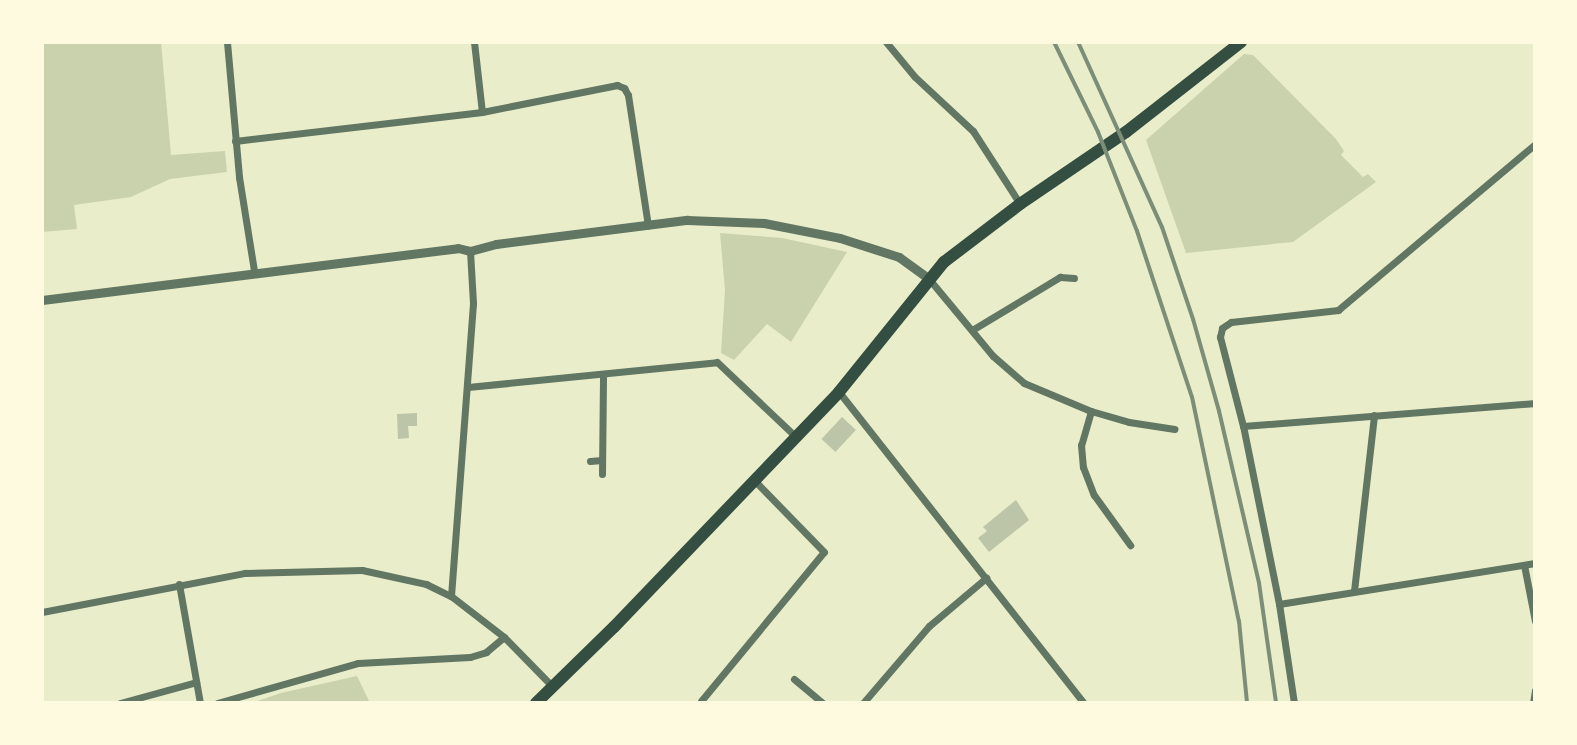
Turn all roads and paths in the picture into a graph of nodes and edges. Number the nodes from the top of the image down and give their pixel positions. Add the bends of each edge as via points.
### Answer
1 (227, 42) edge
2 (474, 42) edge
3 (886, 42) edge
4 (1241, 42) edge
5 (482, 112) junction
6 (235, 141) junction
7 (1535, 144) edge
8 (1020, 204) junction
9 (648, 225) junction
10 (470, 251) junction
11 (254, 271) junction
12 (1074, 278) dead end
13 (929, 279) junction
14 (42, 300) edge
15 (972, 330) junction
16 (603, 375) junction
17 (468, 387) junction
18 (839, 392) junction
19 (1535, 403) edge
20 (1091, 411) junction
21 (1374, 415) junction
22 (1243, 426) junction
23 (1174, 429) dead end
24 (796, 437) junction
25 (602, 460) junction
26 (590, 461) dead end
27 (602, 474) dead end
28 (754, 480) junction
29 (1130, 545) dead end
30 (1535, 563) edge
31 (1524, 565) junction
32 (986, 578) junction
33 (179, 584) junction
34 (1354, 591) junction
35 (451, 596) junction
36 (1279, 604) junction
37 (42, 612) edge
38 (1535, 621) edge
39 (504, 637) junction
40 (794, 679) dead end
41 (196, 682) junction
42 (1535, 690) edge
43 (551, 693) junction
44 (701, 701) dead end
45 (120, 703) edge
46 (200, 703) edge
47 (217, 703) edge
48 (536, 703) edge
49 (823, 703) edge
50 (863, 703) edge
51 (1084, 703) edge
52 (1294, 703) edge
53 (1533, 703) edge

1 - 6 street
2 - 5 street
3 - 8 street via 973,131
4 - 8 main road via 1126,132
5 - 6 street
5 - 9 street via 617,85 624,88
6 - 11 street
7 - 22 street via 1338,310 1231,322 1222,328
8 - 13 main road via 959,249
9 - 10 street
9 - 13 street via 723,220 785,227 869,246 899,257
10 - 11 street via 458,248
10 - 17 street via 474,283
11 - 14 street
12 - 15 street via 1060,277
13 - 15 street
13 - 18 main road
15 - 20 street via 1024,383
16 - 17 street
16 - 24 street via 717,362
16 - 25 street
17 - 35 street
18 - 24 main road
18 - 32 street
19 - 21 street
20 - 23 street
20 - 29 street via 1081,445 1083,467 1094,495
21 - 22 street
21 - 34 street
22 - 36 street
24 - 28 main road
25 - 26 street
25 - 27 street
28 - 43 main road
28 - 44 street via 824,552
30 - 31 street
31 - 34 street
31 - 38 street
32 - 50 street via 929,626
32 - 51 street
33 - 35 street via 245,573 362,570 426,584
33 - 37 street
33 - 41 street
34 - 36 street
35 - 39 street
36 - 52 street
39 - 43 street
39 - 47 street via 470,657 358,663
40 - 49 street
41 - 45 street
41 - 46 street
42 - 53 street
43 - 48 main road

